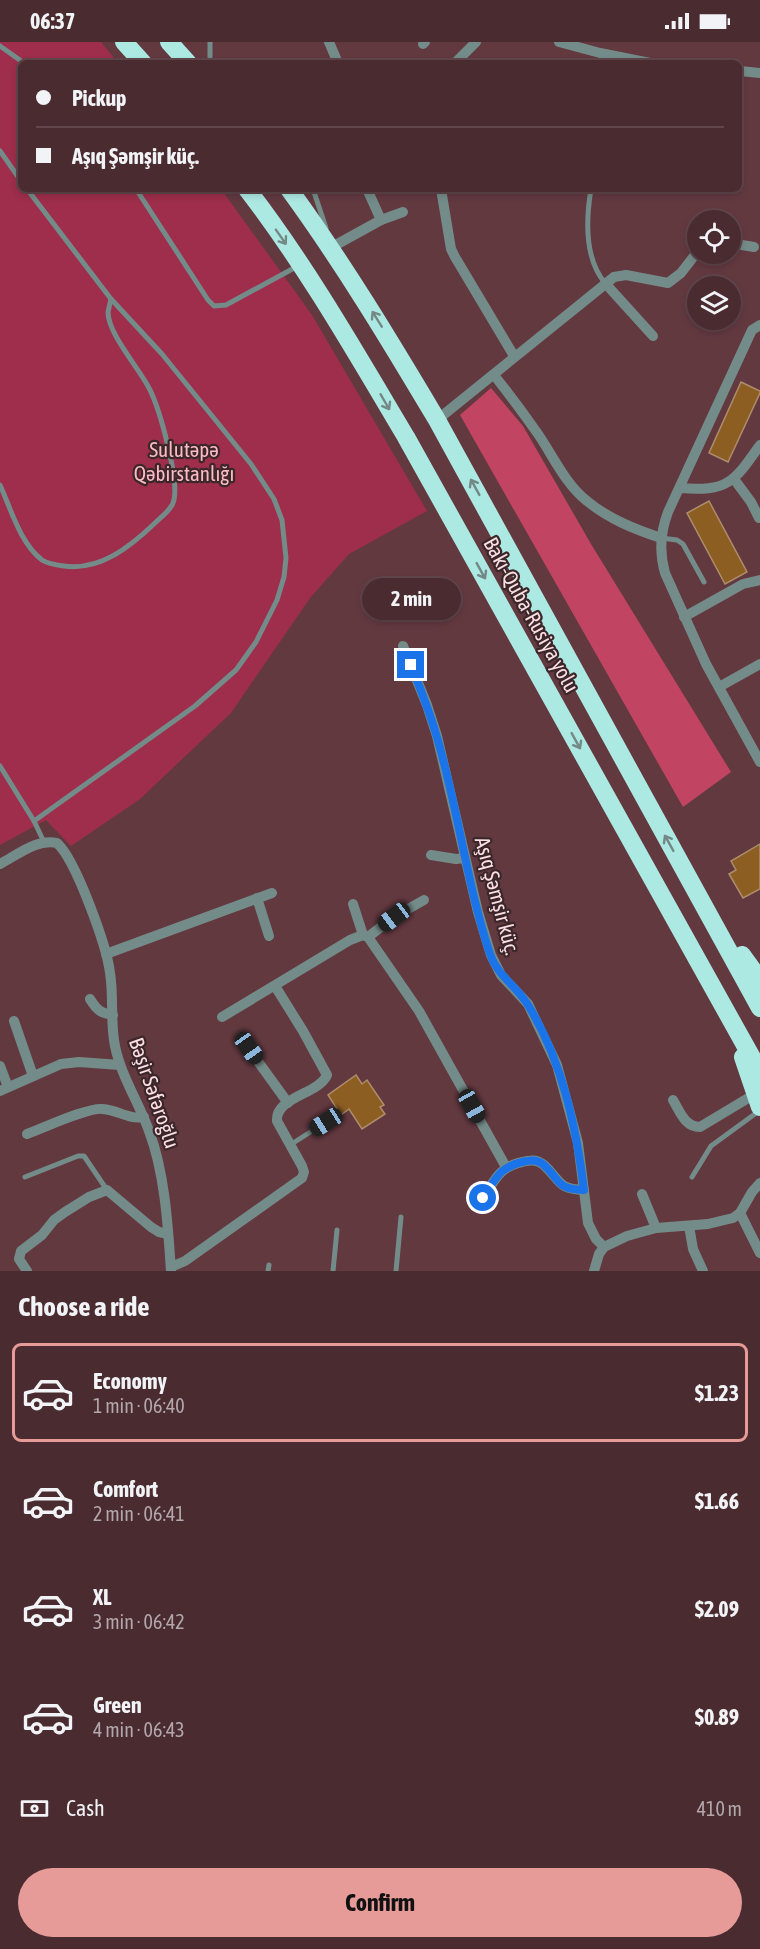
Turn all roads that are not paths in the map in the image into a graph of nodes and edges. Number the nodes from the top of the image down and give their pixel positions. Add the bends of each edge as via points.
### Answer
1 (124, 42) edge
2 (169, 42) edge
3 (210, 42) edge
4 (329, 42) edge
5 (476, 42) edge
6 (559, 42) edge
7 (602, 42) edge
8 (0, 46) edge
9 (600, 54) junction
10 (20, 60) edge
11 (140, 60) edge
12 (185, 60) edge
13 (210, 60) edge
14 (337, 60) edge
15 (458, 60) edge
16 (633, 60) edge
17 (742, 71) edge
18 (760, 73) edge
19 (0, 151) edge
20 (18, 177) edge
21 (29, 192) edge
22 (138, 192) edge
23 (249, 192) edge
24 (291, 192) edge
25 (314, 192) edge
26 (369, 192) edge
27 (442, 192) edge
28 (591, 192) edge
29 (403, 212) dead end
30 (381, 220) junction
31 (741, 245) edge
32 (332, 247) junction
33 (754, 247) dead end
34 (300, 264) junction
35 (688, 264) edge
36 (605, 283) junction
37 (111, 299) junction
38 (760, 325) edge
39 (653, 336) dead end
40 (514, 356) junction
41 (494, 375) junction
42 (437, 420) junction
43 (760, 445) edge
44 (734, 479) junction
45 (0, 485) edge
46 (680, 488) junction
47 (759, 518) edge
48 (661, 538) junction
49 (760, 580) edge
50 (704, 582) dead end
51 (684, 617) junction
52 (403, 646) dead end
53 (760, 664) edge
54 (719, 687) junction
55 (759, 755) edge
56 (0, 765) edge
57 (34, 821) junction
58 (44, 842) junction
59 (431, 855) dead end
60 (465, 858) junction
61 (0, 864) edge
62 (272, 892) dead end
63 (697, 894) junction
64 (257, 898) junction
65 (424, 900) dead end
66 (353, 904) dead end
67 (269, 936) dead end
68 (366, 936) junction
69 (106, 954) junction
70 (760, 980) edge
71 (275, 986) junction
72 (90, 999) dead end
73 (760, 1008) edge
74 (727, 1010) junction
75 (113, 1015) junction
76 (222, 1017) dead end
77 (15, 1021) dead end
78 (249, 1048) dead end
79 (120, 1065) junction
80 (0, 1066) edge
81 (760, 1072) edge
82 (33, 1076) junction
83 (4, 1089) edge
84 (672, 1100) dead end
85 (288, 1103) junction
86 (758, 1104) edge
87 (144, 1117) junction
88 (326, 1122) dead end
89 (27, 1134) dead end
90 (290, 1145) junction
91 (506, 1167) junction
92 (25, 1177) dead end
93 (692, 1177) dead end
94 (760, 1184) edge
95 (107, 1190) junction
96 (584, 1190) junction
97 (642, 1194) dead end
98 (483, 1198) dead end
99 (740, 1213) junction
100 (401, 1217) dead end
101 (689, 1226) junction
102 (656, 1228) junction
103 (337, 1230) dead end
104 (168, 1234) junction
105 (604, 1247) junction
106 (760, 1253) edge
107 (171, 1269) edge
108 (27, 1271) edge
109 (333, 1271) edge
110 (396, 1271) edge
111 (594, 1271) edge
112 (703, 1271) edge

1 - 11 highway
2 - 12 highway
3 - 13 lane
4 - 14 street
5 - 15 street
6 - 9 street
7 - 9 street
8 - 10 lane
9 - 16 street
17 - 18 street
19 - 20 lane
21 - 37 lane
22 - 34 lane via 214,306 226,305
23 -> 34 highway, Bakı-Quba-Rusiya yolu
24 - 32 highway, Bakı-Quba-Rusiya yolu
25 - 32 lane
26 - 30 street
27 - 40 street via 455,257
28 - 36 lane via 589,245 595,268
29 - 30 street
30 - 32 street
31 - 33 street
42 -> 32 highway, Bakı-Quba-Rusiya yolu
34 -> 74 highway, Bakı-Quba-Rusiya yolu via 406,437
35 - 36 street via 668,283 626,275
36 - 39 street
36 - 40 street
37 - 45 lane via 111,324 155,400 172,468 175,496 170,508 123,550 104,561 66,567 47,563 32,550
37 - 57 lane via 184,380 274,499 282,520 284,577 256,642 236,670 195,706
38 - 46 street via 752,330
40 - 41 street
41 - 42 street
41 - 48 street via 586,501 616,521
63 -> 42 highway, Bakı-Quba-Rusiya yolu
43 - 44 street
44 - 46 street via 712,489
44 - 47 street
46 - 48 street
48 - 50 lane via 683,544
48 - 51 street via 665,573
49 - 51 street via 743,584
51 - 54 street
52 - 60 street, Aşıq Şəmşir küç. via 437,736
53 - 54 street
54 - 55 street
56 - 57 lane
57 - 58 lane
58 - 61 street
58 - 69 street, Bəşir Səfəroğlu via 57,843 68,857
59 - 60 street
60 - 96 street, Aşıq Şəmşir küç. via 495,967 528,1004 557,1065 578,1143
62 - 64 street
63 - 70 highway
63 - 73 highway, Bakı-Quba-Rusiya yolu
64 - 67 street
64 - 69 street
65 - 68 street
66 - 68 street
68 - 71 street via 350,940
68 - 91 street via 419,1011
69 - 75 street, Bəşir Səfəroğlu
71 - 76 street
71 - 85 street via 327,1075
72 - 75 street via 102,1014
74 - 81 highway, Bakı-Quba-Rusiya yolu
74 - 86 highway
75 - 79 street, Bəşir Səfəroğlu
77 - 82 street
78 - 85 street
79 - 82 street via 72,1062
79 - 87 street, Bəşir Səfəroğlu
80 - 83 street
82 - 83 street
84 - 86 street via 692,1127
85 - 90 street via 277,1115
86 - 93 lane via 715,1142
87 - 89 street via 130,1118 116,1111 95,1109
87 - 104 street, Bəşir Səfəroğlu via 159,1164
88 - 90 lane
90 - 107 street via 302,1166 302,1178
91 - 96 street via 536,1160 562,1186
91 - 98 street
92 - 95 lane via 84,1156
94 - 99 street
95 - 104 street via 151,1227
95 - 108 street via 65,1212 21,1251 19,1259
96 - 105 street, Aşıq Şəmşir küç. via 588,1223
97 - 102 street
99 - 101 street via 724,1221
99 - 106 street
100 - 110 lane
101 - 102 street
101 - 112 street via 693,1249
102 - 105 street
103 - 109 lane
104 - 107 street, Bəşir Səfəroğlu
105 - 111 street

